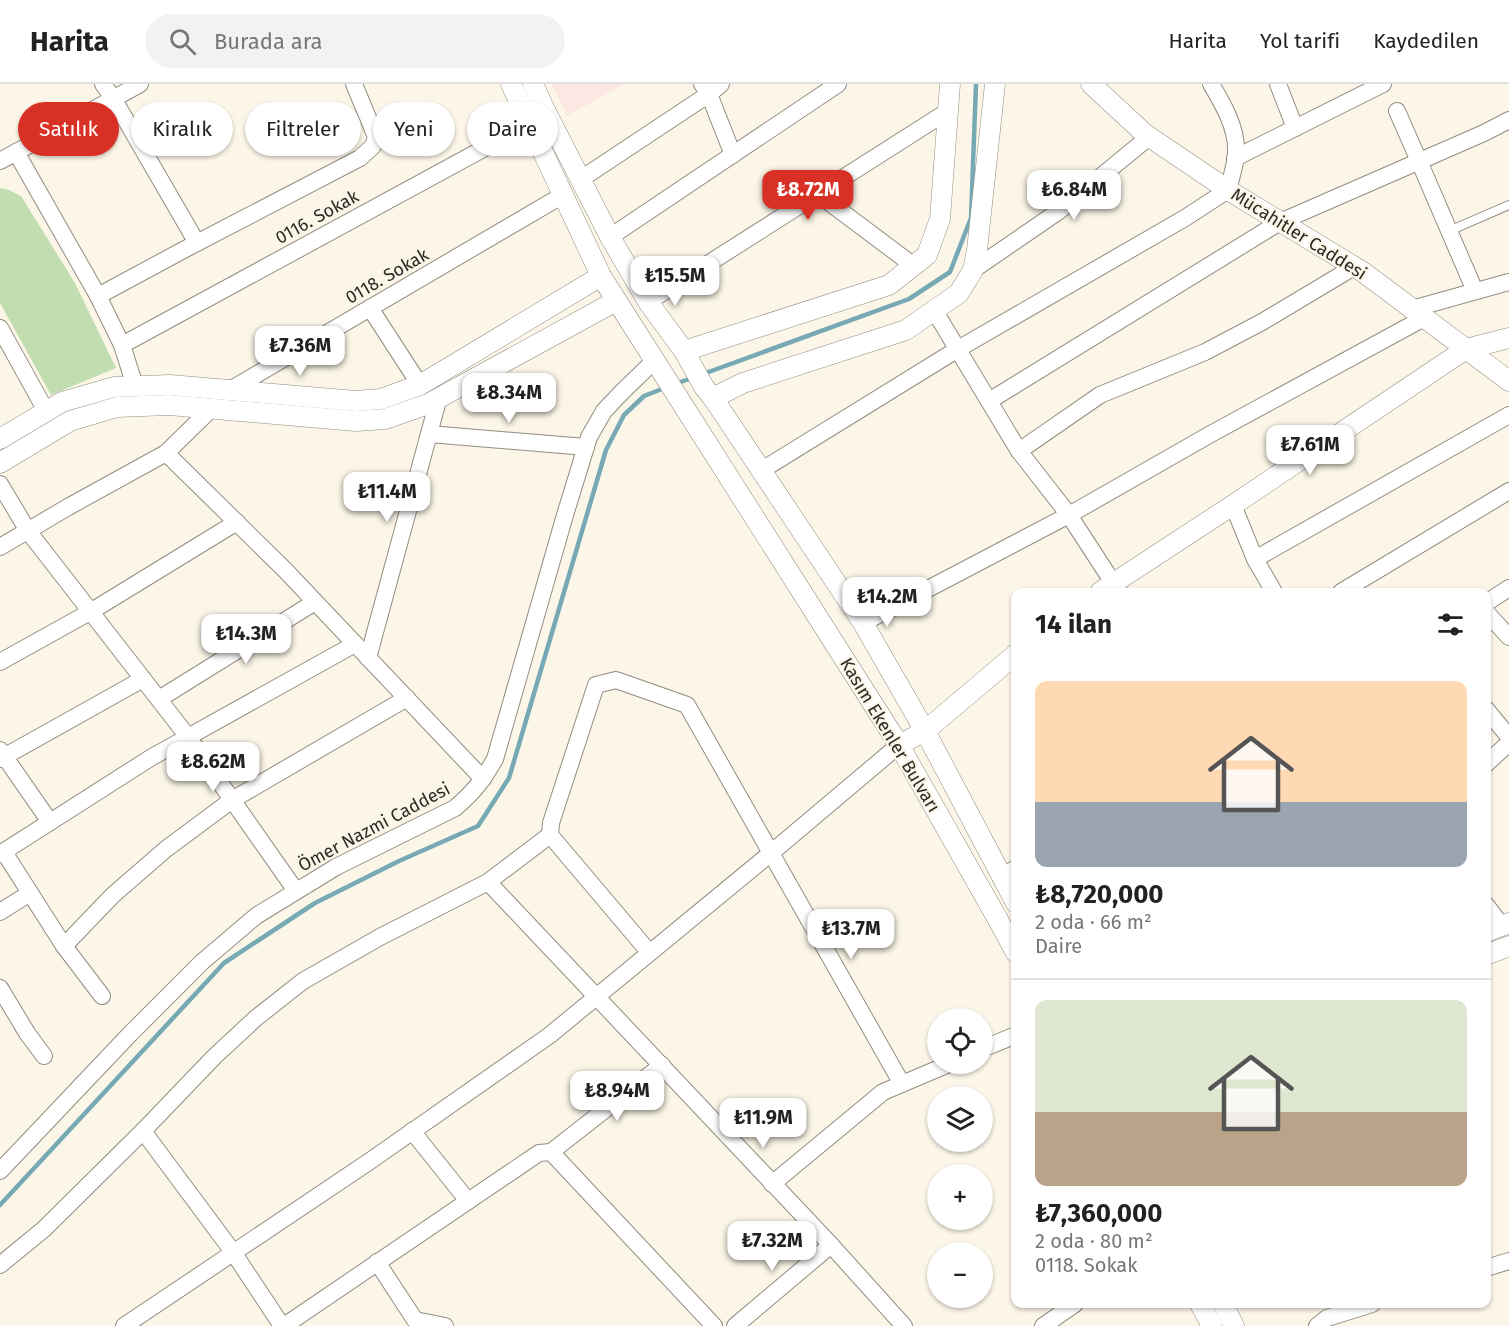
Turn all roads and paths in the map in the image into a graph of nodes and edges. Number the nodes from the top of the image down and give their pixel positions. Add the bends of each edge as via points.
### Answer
1 (103, 84) edge
2 (140, 84) edge
3 (354, 84) edge
4 (511, 84) edge
5 (533, 84) edge
6 (838, 84) edge
7 (950, 84) edge
8 (995, 84) edge
9 (1091, 84) edge
10 (1211, 84) edge
11 (1278, 84) edge
12 (1383, 84) edge
13 (711, 87) edge
14 (1352, 91) edge
15 (113, 98) junction
16 (520, 102) edge
17 (948, 111) junction
18 (1397, 111) dead end
19 (1509, 120) edge
20 (1295, 128) junction
21 (1149, 137) junction
22 (16, 152) junction
23 (733, 155) junction
24 (471, 156) edge
25 (545, 156) edge
26 (1235, 158) junction
27 (0, 161) edge
28 (1419, 161) junction
29 (581, 179) junction
30 (1228, 190) junction
31 (818, 194) junction
32 (563, 195) junction
33 (1509, 205) edge
34 (1280, 222) junction
35 (1449, 231) junction
36 (610, 237) junction
37 (197, 243) junction
38 (914, 266) junction
39 (1354, 267) junction
40 (973, 270) junction
41 (601, 276) junction
42 (1509, 282) edge
43 (1474, 291) junction
44 (98, 296) junction
45 (616, 302) junction
46 (648, 302) junction
47 (370, 308) junction
48 (934, 310) junction
49 (1418, 313) junction
50 (0, 328) edge
51 (1509, 338) edge
52 (122, 345) junction
53 (1466, 349) junction
54 (958, 350) junction
55 (687, 356) junction
56 (657, 364) junction
57 (1509, 381) edge
58 (420, 385) junction
59 (135, 386) junction
60 (230, 390) junction
61 (709, 393) junction
62 (439, 397) junction
63 (989, 401) junction
64 (211, 409) junction
65 (46, 411) junction
66 (1509, 415) edge
67 (429, 434) junction
68 (0, 439) edge
69 (586, 447) junction
70 (1019, 451) junction
71 (166, 453) junction
72 (0, 463) edge
73 (762, 470) junction
74 (0, 484) edge
75 (1509, 491) edge
76 (1233, 505) junction
77 (1069, 515) junction
78 (237, 522) junction
79 (28, 531) junction
80 (0, 547) edge
81 (1255, 559) junction
82 (1110, 588) edge
83 (1112, 588) edge
84 (1272, 588) edge
85 (1348, 588) edge
86 (1509, 588) edge
87 (1491, 600) edge
88 (315, 602) junction
89 (90, 612) junction
90 (1491, 617) edge
91 (863, 623) junction
92 (1509, 637) edge
93 (355, 644) junction
94 (368, 658) junction
95 (1011, 658) edge
96 (0, 662) edge
97 (143, 679) junction
98 (407, 698) junction
99 (159, 699) junction
100 (1491, 715) edge
101 (925, 731) junction
102 (188, 737) junction
103 (1509, 737) edge
104 (1509, 742) edge
105 (899, 745) junction
106 (2, 755) edge
107 (1491, 759) edge
108 (483, 779) junction
109 (232, 800) junction
110 (51, 822) junction
111 (550, 835) junction
112 (2, 853) edge
113 (771, 853) junction
114 (1008, 873) edge
115 (488, 882) junction
116 (296, 891) junction
117 (30, 893) junction
118 (0, 912) edge
119 (1491, 913) edge
120 (1499, 927) edge
121 (1011, 944) edge
122 (64, 946) junction
123 (1509, 946) edge
124 (649, 952) junction
125 (1491, 953) edge
126 (0, 988) edge
127 (102, 996) dead end
128 (596, 996) junction
129 (1011, 1037) edge
130 (993, 1044) edge
131 (44, 1056) dead end
132 (662, 1065) junction
133 (927, 1074) edge
134 (902, 1084) junction
135 (143, 1131) junction
136 (412, 1131) junction
137 (551, 1152) junction
138 (0, 1171) edge
139 (772, 1184) junction
140 (468, 1201) junction
141 (831, 1245) junction
142 (233, 1252) junction
143 (1509, 1261) edge
144 (378, 1262) junction
145 (0, 1265) edge
146 (1491, 1266) edge
147 (1069, 1308) edge
148 (1202, 1308) edge
149 (1225, 1308) edge
150 (1358, 1308) edge
151 (124, 1326) edge
152 (283, 1326) edge
153 (445, 1326) edge
154 (714, 1326) edge
155 (735, 1326) edge
156 (904, 1326) edge
157 (1043, 1326) edge
158 (1212, 1326) edge
159 (1234, 1326) edge
160 (1317, 1326) edge

1 - 15 street
2 - 15 street
3 - 37 street via 376,136 373,146 360,158
4 - 16 street
5 - 29 street
6 - 23 street
7 - 17 street
8 - 40 street
9 - 21 street, Mücahitler Caddesi
10 - 26 street via 1232,126
11 - 20 street
12 - 14 street
13 - 23 street
13 - 29 street
14 - 20 street
15 - 22 street
15 - 37 street
17 - 31 street
17 - 38 street via 940,219 927,255
18 - 28 street
19 - 28 street
20 - 26 street
21 - 30 street, Mücahitler Caddesi
21 - 40 street via 1059,212
22 - 27 street
22 - 44 street
23 - 36 street
24 - 52 street, 0116. Sokak
25 - 32 street
26 - 30 street
28 - 34 street
28 - 35 street
29 - 36 street
30 - 34 street, Mücahitler Caddesi
30 - 54 street
31 - 38 street
31 - 46 street
32 - 41 street
32 - 47 street, 0118. Sokak
33 - 35 lane
34 - 39 street, Mücahitler Caddesi
34 - 63 street
35 - 43 street
36 - 46 street
37 - 44 street
38 - 55 street via 889,285
39 - 49 street, Mücahitler Caddesi
39 - 70 street via 1205,352 1100,395
40 - 48 street via 959,292
41 - 45 street
41 - 58 street
42 - 43 street
43 - 49 street
44 - 52 street
45 - 56 street
45 - 62 street
46 - 55 street
47 - 58 street
47 - 60 street, 0118. Sokak
48 - 54 street
48 - 61 street via 906,330
49 - 53 street, Mücahitler Caddesi
49 - 77 street
50 - 65 street
51 - 53 street
52 - 59 street
53 - 57 street, Mücahitler Caddesi
53 - 76 street
54 - 63 street
54 - 73 street
55 - 61 street, Kasım Ekenler Bulvarı
56 - 69 street, Ömer Nazmi Caddesi via 604,411
56 - 105 street, Kasım Ekenler Bulvarı
58 - 60 street via 381,399 356,401
59 - 60 street
59 - 65 street via 114,387 62,402
61 - 73 street, Kasım Ekenler Bulvarı
62 - 64 street via 386,419 356,421
62 - 67 street
63 - 70 street
64 - 71 street
64 - 72 street via 169,405 117,407 70,421
65 - 68 street
66 - 81 street
67 - 69 street
67 - 94 street
69 - 108 street, Ömer Nazmi Caddesi via 495,759
70 - 77 street
71 - 78 street
71 - 79 street
73 - 91 street, Kasım Ekenler Bulvarı
74 - 79 street
75 - 85 street
76 - 81 street
76 - 83 street
77 - 82 street
77 - 91 street
78 - 88 street
78 - 89 street
79 - 80 street
79 - 89 street
81 - 84 street
86 - 87 street
88 - 93 street
88 - 99 street
89 - 96 street
89 - 97 street
90 - 92 street
91 - 101 street, Kasım Ekenler Bulvarı
93 - 94 street
93 - 102 street
94 - 98 street
95 - 101 street
97 - 99 street
97 - 106 street
98 - 108 street
98 - 109 street
99 - 102 street
100 - 103 street
101 - 105 street
101 - 114 street, Kasım Ekenler Bulvarı
102 - 109 street
102 - 110 street
104 - 107 street
105 - 113 street
105 - 121 street, Kasım Ekenler Bulvarı
106 - 110 street
108 - 116 street, Ömer Nazmi Caddesi via 455,808
109 - 116 street
109 - 122 street via 113,895
110 - 112 street
111 - 113 street via 596,685 616,680 687,705
111 - 115 street
111 - 124 street
112 - 117 street
113 - 124 street
113 - 134 street
115 - 128 street
115 - 135 street via 303,981 214,1057
116 - 138 street, Ömer Nazmi Caddesi via 256,916 202,962
117 - 118 street
117 - 122 street
119 - 120 street
122 - 127 street
123 - 125 street
124 - 128 street
126 - 131 street
128 - 132 street
128 - 136 street via 550,1035
129 - 130 street
132 - 137 street
132 - 139 street
133 - 134 street
134 - 139 street via 883,1092
135 - 142 street
135 - 145 street via 44,1229
136 - 140 street
136 - 142 street
137 - 140 street via 539,1153
137 - 154 street
139 - 141 street
140 - 144 street
141 - 155 street
141 - 156 street
142 - 151 street
142 - 152 street
143 - 146 street
144 - 152 street
144 - 153 street via 415,1320
147 - 157 street
148 - 158 street
149 - 159 street
150 - 160 street via 1327,1318

